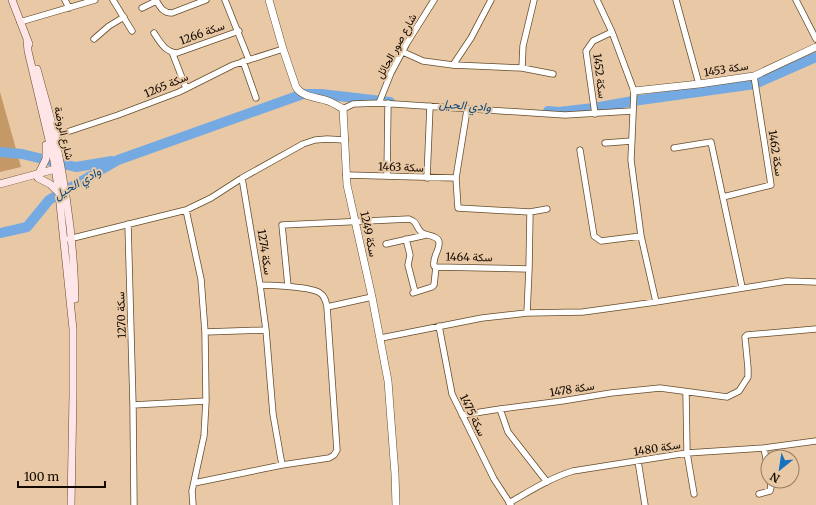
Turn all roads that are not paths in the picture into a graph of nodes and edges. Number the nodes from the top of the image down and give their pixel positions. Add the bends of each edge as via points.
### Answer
1 (12, 0) edge
2 (65, 0) edge
3 (95, 0) edge
4 (113, 0) edge
5 (156, 0) edge
6 (206, 0) edge
7 (225, 0) edge
8 (269, 0) edge
9 (434, 0) edge
10 (491, 0) edge
11 (534, 0) edge
12 (597, 0) edge
13 (676, 0) edge
14 (796, 0) edge
15 (69, 8) junction
16 (142, 8) dead end
17 (124, 17) junction
18 (20, 22) junction
19 (132, 31) dead end
20 (238, 31) junction
21 (612, 32) junction
22 (154, 33) dead end
23 (94, 39) dead end
24 (816, 39) edge
25 (27, 40) junction
26 (816, 47) edge
27 (283, 49) junction
28 (172, 52) junction
29 (403, 52) junction
30 (246, 60) junction
31 (453, 65) junction
32 (522, 68) junction
33 (553, 74) dead end
34 (754, 76) junction
35 (699, 84) junction
36 (186, 88) junction
37 (634, 91) junction
38 (39, 97) junction
39 (256, 98) dead end
40 (379, 103) junction
41 (388, 103) junction
42 (430, 106) junction
43 (343, 109) junction
44 (467, 110) junction
45 (632, 111) junction
46 (595, 114) junction
47 (55, 136) junction
48 (345, 140) junction
49 (632, 141) junction
50 (605, 144) dead end
51 (674, 148) dead end
52 (580, 150) dead end
53 (58, 170) junction
54 (38, 175) junction
55 (346, 175) junction
56 (387, 176) junction
57 (242, 178) junction
58 (427, 178) junction
59 (456, 178) junction
60 (0, 184) edge
61 (59, 194) junction
62 (723, 196) junction
63 (547, 209) dead end
64 (186, 210) junction
65 (530, 212) junction
66 (355, 221) junction
67 (128, 224) junction
68 (426, 235) junction
69 (641, 236) junction
70 (68, 239) junction
71 (406, 239) junction
72 (386, 244) dead end
73 (436, 267) junction
74 (529, 269) junction
75 (816, 282) edge
76 (260, 285) junction
77 (288, 286) junction
78 (742, 287) junction
79 (372, 297) junction
80 (656, 302) junction
81 (327, 307) junction
82 (527, 313) junction
83 (439, 326) junction
84 (816, 329) edge
85 (266, 330) junction
86 (205, 332) junction
87 (381, 338) junction
88 (686, 392) junction
89 (206, 401) junction
90 (133, 405) junction
91 (500, 408) junction
92 (462, 415) junction
93 (816, 441) edge
94 (764, 448) joint
95 (687, 453) junction
96 (638, 461) junction
97 (282, 465) junction
98 (547, 482) junction
99 (194, 483) junction
100 (770, 489) edge
101 (694, 494) dead end
102 (758, 494) dead end
103 (510, 504) edge
104 (71, 505) edge
105 (134, 505) edge
106 (193, 505) edge
107 (396, 505) edge
108 (645, 505) edge

1 - 18 main road, شارع الروضة
2 - 15 street
3 - 15 street
4 - 17 street
5 - 6 street via 167,13
5 - 16 street
7 - 20 street
8 - 27 street
9 - 29 street, شارع صور الحائل
10 - 31 street
11 - 32 street
12 - 21 street
13 - 35 street
14 - 24 street
15 - 18 street
17 - 19 street
17 - 23 street
18 - 25 main road, شارع الروضة
20 - 28 street, سكة 1266 via 182,51
20 - 30 street
21 - 37 street
21 - 46 street, سكة 1452 via 593,41 586,51
22 - 28 street, سكة 1266 via 165,48
25 - 38 main road, شارع الروضة
25 - 47 main road, شارع الروضة
26 - 34 street, سكة 1453
27 - 30 street, سكة 1265
27 - 43 street via 299,92 328,101
28 - 36 street, سكة 1266
29 - 31 street via 423,62
29 - 40 street, شارع صور الحائل
30 - 36 street, سكة 1265
30 - 39 street
31 - 32 street
32 - 33 street
34 - 35 street, سكة 1453
34 - 62 street, سكة 1462 via 771,185
35 - 37 street, سكة 1453
36 - 47 street, سكة 1265
37 - 45 street
38 - 53 main road, شارع الروضة
38 - 54 main road via 47,151 46,160
40 - 41 street
40 - 43 street via 353,104
41 - 42 street
41 - 56 street
42 - 44 street
42 - 58 street
43 - 48 street, سكة 1249
44 - 46 street
44 - 59 street
45 - 46 street
45 - 49 street
47 - 53 main road, شارع الروضة
48 - 55 street, سكة 1249
48 - 57 street via 321,139 303,144
49 - 50 street
49 - 69 street via 631,160
51 - 62 street via 710,142
52 - 69 street via 594,236 601,241
53 - 54 main road
53 - 61 main road, شارع الروضة
53 - 70 main road, شارع الروضة
54 - 60 main road via 24,181
54 - 61 main road
55 - 56 street, سكة 1463
55 - 66 street, سكة 1249
56 - 58 street, سكة 1463
57 - 64 street
57 - 76 street, سكة 1274
58 - 59 street, سكة 1463
59 - 65 street via 458,208
61 - 70 main road, شارع الروضة
62 - 78 street
63 - 65 street
64 - 67 street
64 - 86 street via 201,279
65 - 74 street
66 - 68 street, سكة 1464 via 409,218
66 - 77 street, سكة 1464 via 282,225
66 - 79 street, سكة 1249
67 - 70 street
67 - 90 street, سكة 1270
68 - 71 street
68 - 73 street, سكة 1464 via 439,240 433,261
69 - 80 street
70 - 104 main road, شارع الروضة via 75,284
71 - 72 street
71 - 73 street via 414,292 434,285
73 - 74 street, سكة 1464
74 - 82 street
75 - 78 street via 787,281
76 - 77 street
76 - 85 street, سكة 1274
77 - 81 street via 321,293
78 - 80 street
79 - 81 street
79 - 87 street, سكة 1249
80 - 82 street via 583,312
81 - 97 street via 337,450 329,458
82 - 83 street
83 - 87 street
83 - 92 street, سكة 1475 via 452,394
84 - 88 street, سكة 1478 via 746,335 748,377 739,391 727,397
85 - 86 street
85 - 97 street, سكة 1274 via 273,414
86 - 89 street
87 - 107 street, سكة 1249 via 388,381
88 - 91 street, سكة 1478 via 660,388
88 - 95 street
89 - 90 street
89 - 99 street via 204,436
90 - 105 street, سكة 1270
91 - 92 street, سكة 1478
91 - 98 street via 508,432
92 - 103 street, سكة 1475 via 494,479
93 - 94 street, سكة 1480
94 - 95 street, سكة 1480
95 - 96 street, سكة 1480
95 - 101 street
96 - 98 street, سكة 1480 via 573,471
96 - 108 street
97 - 99 street
98 - 103 street, سكة 1480
99 - 106 street
100 - 102 street

